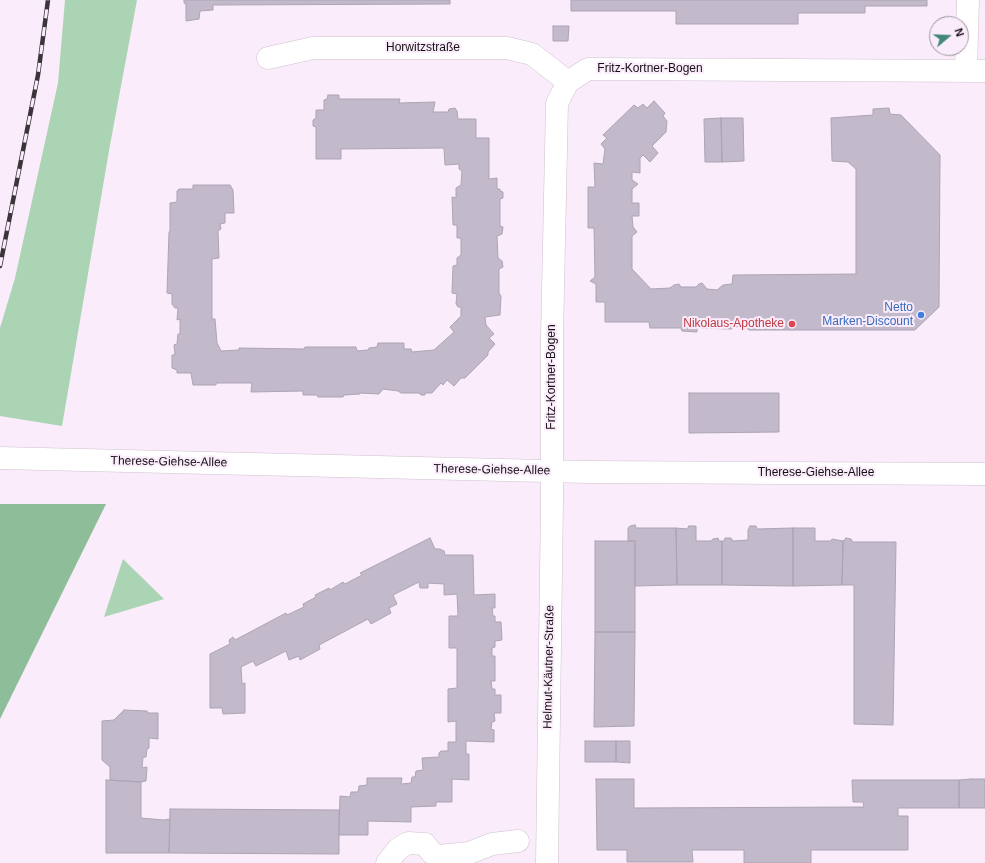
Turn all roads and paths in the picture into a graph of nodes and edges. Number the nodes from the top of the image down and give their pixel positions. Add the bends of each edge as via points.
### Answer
1 (968, 0) edge
2 (268, 58) dead end
3 (976, 70) edge
4 (568, 82) junction
5 (0, 458) edge
6 (552, 471) junction
7 (985, 474) edge
8 (518, 841) dead end
9 (387, 863) edge
10 (547, 863) edge

1 - 3 street
2 - 4 street, Horwitzstraße via 313,48 507,48 532,54
3 - 4 street, Fritz-Kortner-Bogen via 588,69
4 - 6 street, Fritz-Kortner-Bogen via 556,103
5 - 6 street, Therese-Giehse-Allee
6 - 7 street, Therese-Giehse-Allee
6 - 10 street, Helmut-Käutner-Straße
8 - 9 street via 492,844 469,853 439,856 432,853 425,844 408,844 398,849

